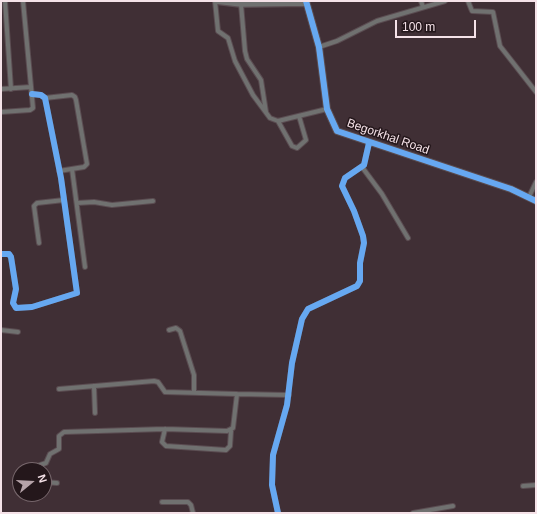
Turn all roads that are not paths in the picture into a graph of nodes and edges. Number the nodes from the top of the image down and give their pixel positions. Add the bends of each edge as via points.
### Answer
1 (5, 1) edge
2 (23, 1) edge
3 (216, 1) edge
4 (421, 1) edge
5 (445, 1) edge
6 (468, 1) edge
7 (306, 2) edge
8 (241, 4) junction
9 (423, 7) junction
10 (319, 47) junction
11 (31, 86) junction
12 (1, 89) edge
13 (11, 89) junction
14 (536, 92) edge
15 (32, 94) junction
16 (45, 98) junction
17 (327, 109) junction
18 (1, 112) edge
19 (266, 113) junction
20 (299, 116) junction
21 (278, 121) junction
22 (369, 143) junction
23 (362, 168) junction
24 (72, 169) junction
25 (59, 170) junction
26 (536, 182) edge
27 (529, 197) junction
28 (64, 200) junction
29 (153, 201) dead end
30 (536, 201) edge
31 (76, 203) junction
32 (408, 238) dead end
33 (39, 244) dead end
34 (1, 254) edge
35 (85, 267) dead end
36 (1, 330) edge
37 (169, 330) dead end
38 (18, 332) dead end
39 (94, 386) junction
40 (59, 389) dead end
41 (194, 393) junction
42 (237, 394) junction
43 (288, 395) junction
44 (95, 413) dead end
45 (165, 429) junction
46 (231, 430) junction
47 (46, 462) edge
48 (52, 483) edge
49 (57, 483) dead end
50 (536, 485) edge
51 (523, 486) dead end
52 (162, 502) dead end
53 (453, 506) dead end
54 (193, 513) edge
55 (278, 513) edge
56 (413, 513) edge

1 - 13 street
2 - 11 street
3 - 8 street
3 - 19 street via 218,31 228,38 234,61
4 - 9 street
5 - 9 street
6 - 14 street via 472,11 493,12 500,46
7 - 8 street
7 - 10 street, Begorkhal Road
8 - 19 street via 245,51 247,59 261,80
9 - 10 street via 377,21
10 - 17 street, Begorkhal Road
11 - 13 street
11 - 15 street
12 - 13 street
15 - 16 street
15 - 18 street via 34,103 30,110
16 - 24 street via 72,95 75,97 87,164
16 - 25 street
17 - 20 street
17 - 22 street, Begorkhal Road via 336,130
19 - 21 street
20 - 21 street
20 - 21 street via 306,140 297,148 292,146
22 - 23 street
22 - 27 street, Begorkhal Road
23 - 32 street via 382,194
23 - 43 street via 345,178 342,186 363,236 360,281 357,286 314,305 305,312 294,350
24 - 25 street
24 - 31 street
25 - 28 street
26 - 27 street
27 - 30 street, Begorkhal Road
28 - 33 street via 37,203 34,206
28 - 34 street via 77,293 32,307 16,308 13,303 16,289 11,257 9,254
29 - 31 street via 112,205
31 - 35 street
36 - 38 street
37 - 41 street via 176,328 180,331 194,375
39 - 40 street
39 - 41 street via 154,381 158,382 165,392
39 - 44 street
41 - 42 street
42 - 43 street
42 - 46 street
43 - 55 street via 271,473 273,497
45 - 46 street
45 - 46 street via 162,442 166,446 226,450 230,446
45 - 47 street via 64,432 59,436 59,449 50,454
48 - 49 street
50 - 51 street
52 - 54 street via 188,502
53 - 56 street

